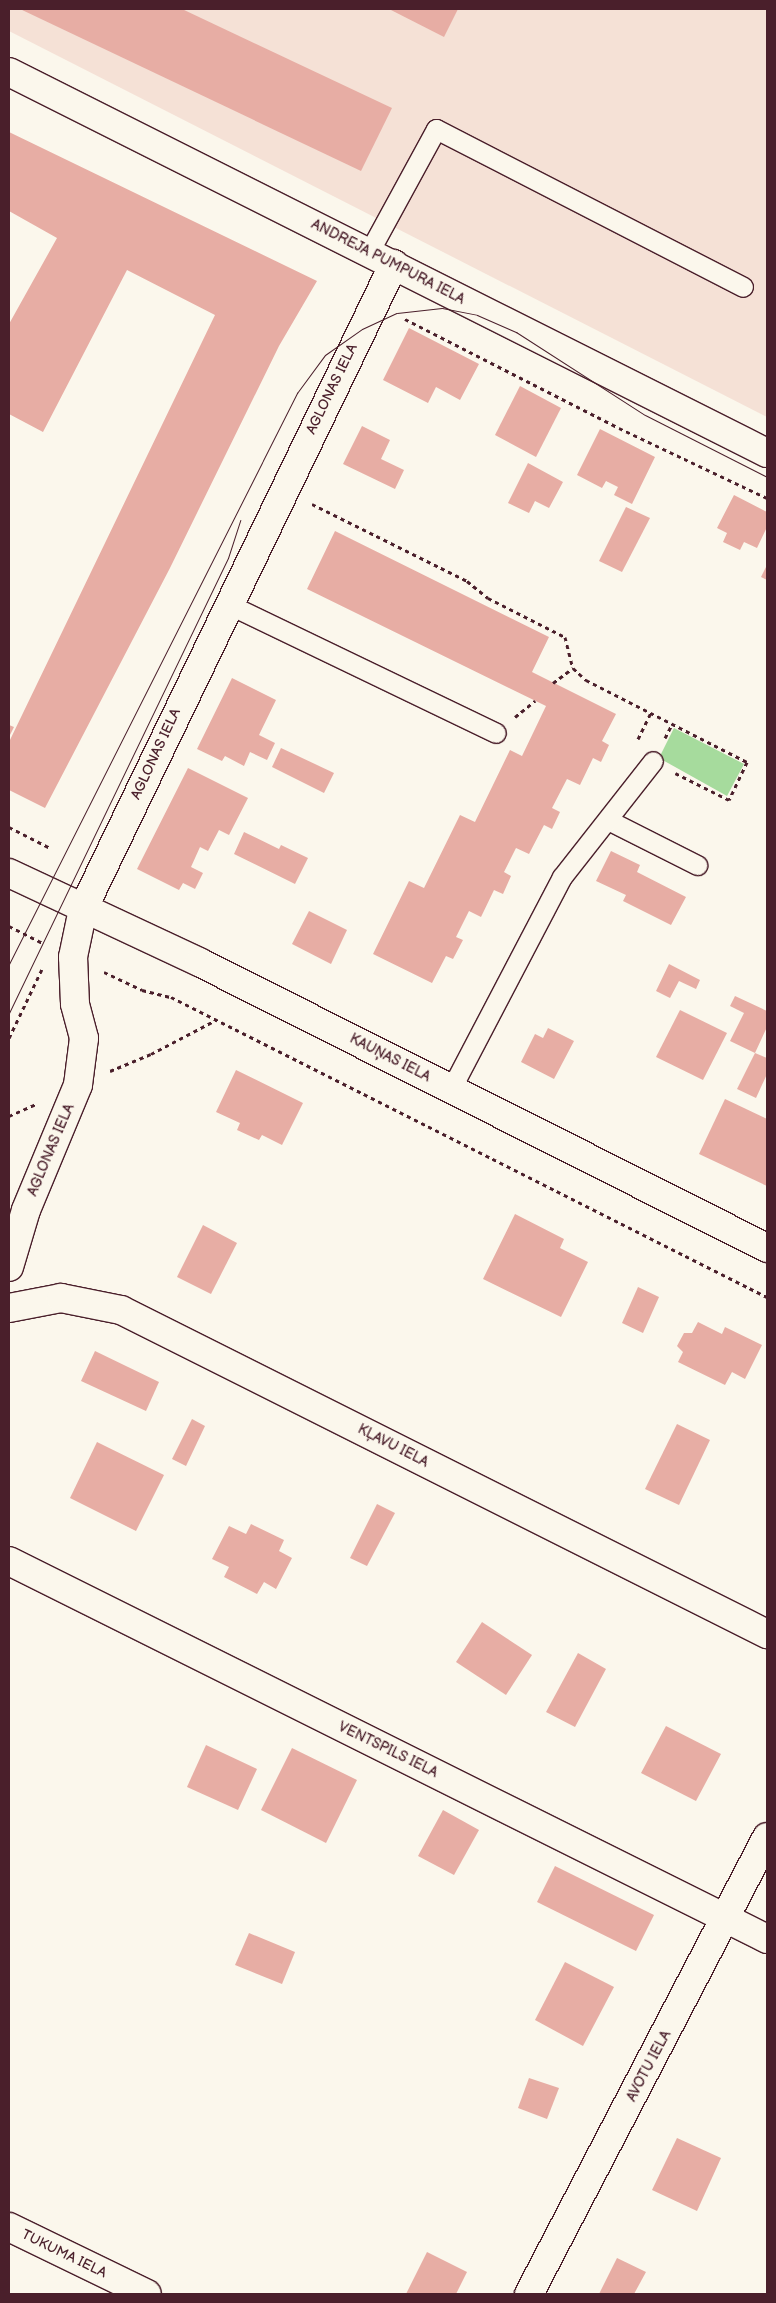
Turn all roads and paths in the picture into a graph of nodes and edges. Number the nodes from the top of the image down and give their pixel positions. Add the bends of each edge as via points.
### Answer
1 (9, 72) edge
2 (369, 252) junction
3 (394, 264) junction
4 (743, 287) dead end
5 (404, 318) dead end
6 (767, 453) edge
7 (767, 498) edge
8 (312, 504) dead end
9 (228, 604) junction
10 (573, 668) junction
11 (553, 683) dead end
12 (496, 733) dead end
13 (653, 761) joint
14 (608, 820) junction
15 (9, 827) edge
16 (50, 848) dead end
17 (697, 865) dead end
18 (9, 873) edge
19 (83, 910) junction
20 (44, 964) dead end
21 (102, 970) dead end
22 (9, 1038) edge
23 (451, 1089) junction
24 (767, 1248) edge
25 (9, 1267) edge
26 (767, 1297) edge
27 (9, 1308) edge
28 (9, 1561) edge
29 (767, 1634) edge
30 (767, 1837) edge
31 (725, 1918) junction
32 (767, 1938) edge
33 (9, 2227) edge
34 (147, 2294) edge
35 (530, 2294) edge

1 - 2 street, ANDREJA PUMPURA IELA
2 - 3 street, ANDREJA PUMPURA IELA
2 - 4 lane via 436,129
3 - 6 street, ANDREJA PUMPURA IELA
3 - 9 street, AGLONAS IELA
5 - 7 path via 619,428
8 - 10 path via 467,581 488,598 565,637
9 - 12 lane
9 - 19 street, AGLONAS IELA
10 - 11 path
10 - 13 path via 586,680 747,762 729,800
13 - 14 lane
14 - 17 lane
14 - 23 lane via 562,877
15 - 16 path
18 - 19 street, KAUŅAS IELA
19 - 23 street, KAUŅAS IELA via 199,962
19 - 25 street, AGLONAS IELA via 73,957 75,1004 84,1038 78,1085 26,1210
20 - 22 path
21 - 26 path via 142,990 171,997
23 - 24 street, KAUŅAS IELA
27 - 29 street, KĻAVU IELA via 61,1298 121,1310
28 - 31 street, VENTSPILS IELA
30 - 31 street, AVOTU IELA
31 - 32 street, VENTSPILS IELA
31 - 35 street, AVOTU IELA
33 - 34 street, TUKUMA IELA

